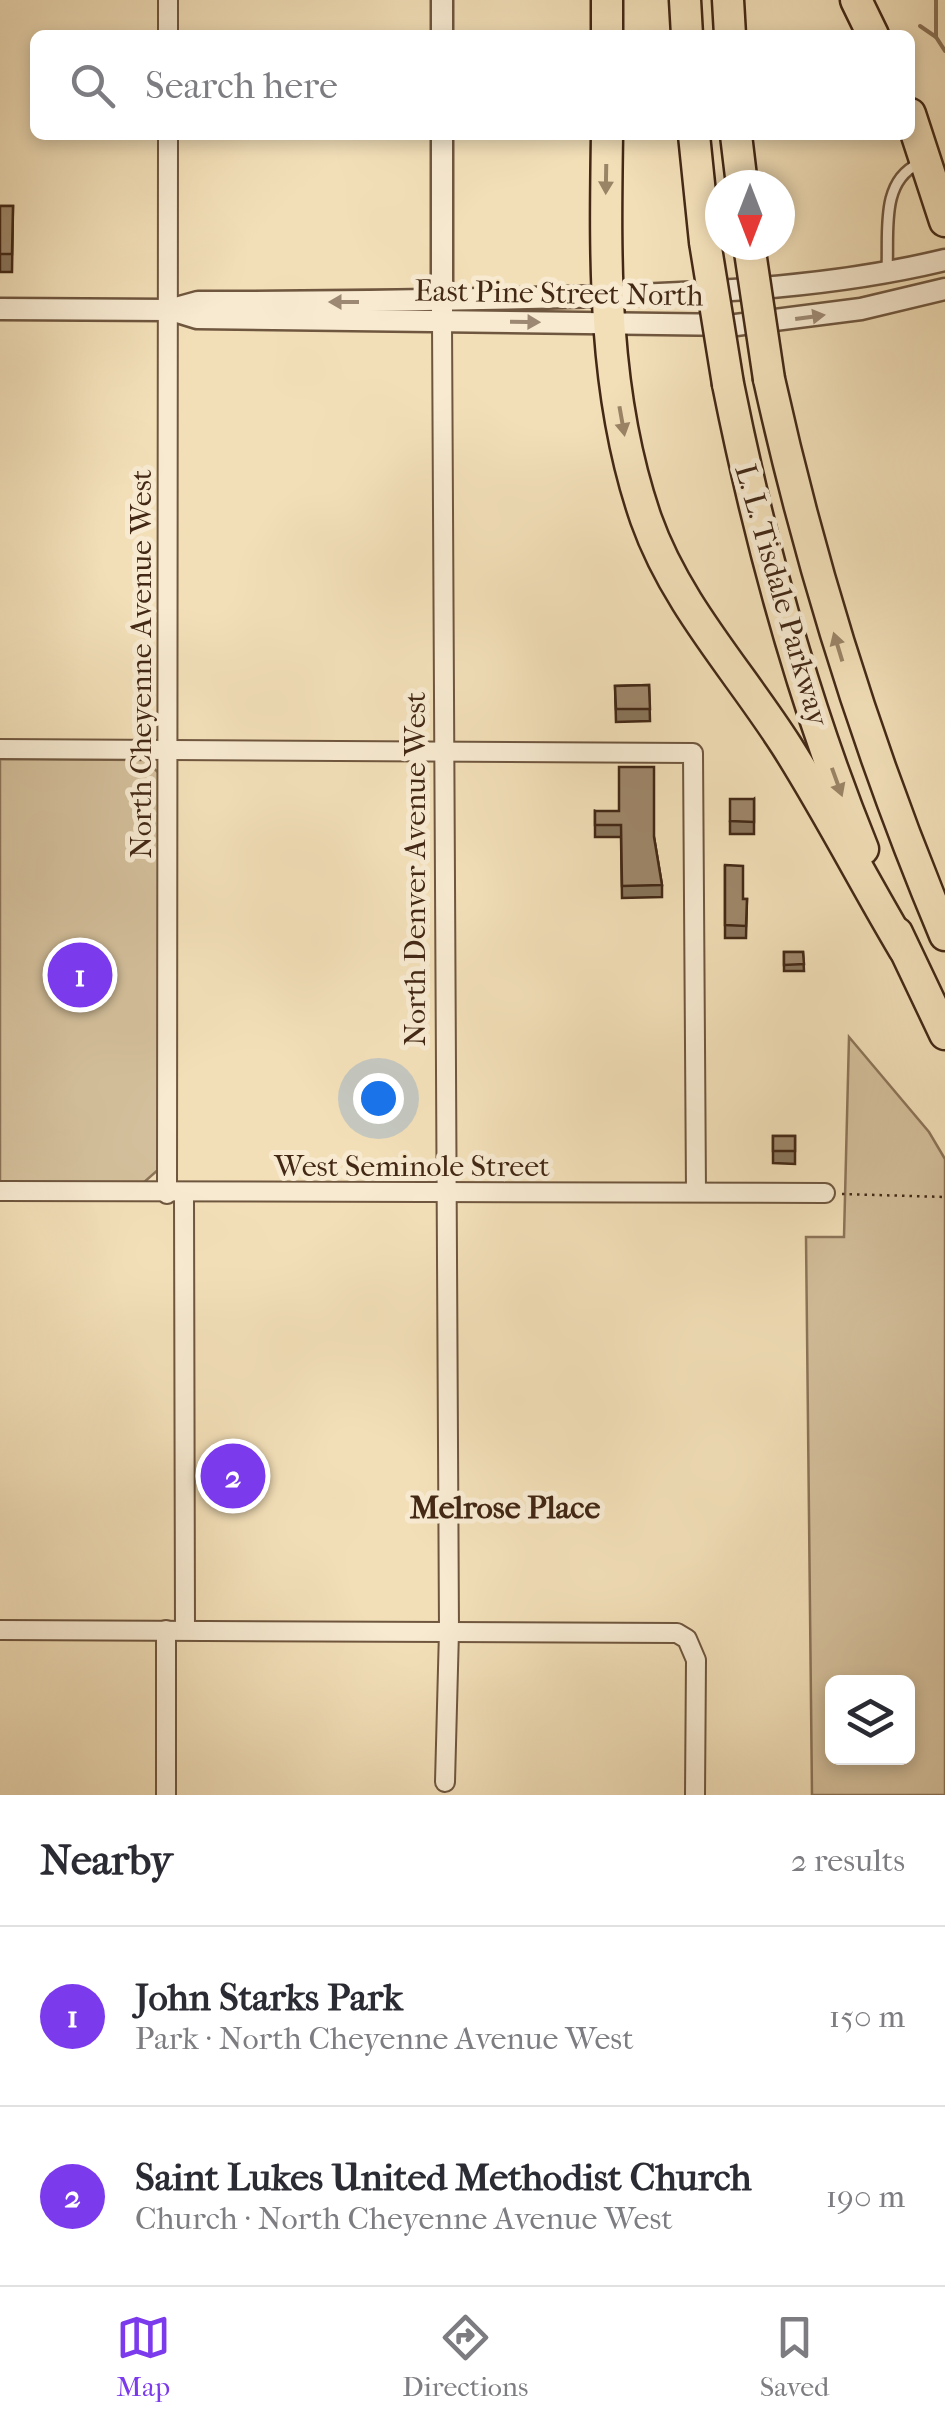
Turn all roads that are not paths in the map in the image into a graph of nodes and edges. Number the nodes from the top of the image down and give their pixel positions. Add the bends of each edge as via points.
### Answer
1 (168, 0) edge
2 (442, 0) edge
3 (608, 0) edge
4 (685, 0) edge
5 (728, 0) edge
6 (856, 0) edge
7 (168, 30) edge
8 (442, 30) edge
9 (606, 30) edge
10 (686, 30) edge
11 (730, 30) edge
12 (871, 30) edge
13 (915, 128) edge
14 (168, 140) edge
15 (442, 140) edge
16 (607, 140) edge
17 (695, 140) edge
18 (737, 140) edge
19 (926, 160) junction
20 (740, 170) edge
21 (945, 221) edge
22 (751, 260) edge
23 (945, 260) edge
24 (887, 272) junction
25 (945, 290) edge
26 (0, 310) edge
27 (169, 310) junction
28 (607, 310) junction
29 (442, 312) junction
30 (168, 749) junction
31 (0, 750) edge
32 (445, 751) junction
33 (945, 935) edge
34 (904, 949) junction
35 (945, 1034) edge
36 (0, 1191) edge
37 (696, 1191) junction
38 (825, 1193) road end
39 (176, 1194) junction
40 (447, 1194) junction
41 (0, 1630) edge
42 (176, 1630) junction
43 (450, 1631) junction
44 (444, 1791) edge
45 (166, 1795) edge
46 (695, 1795) edge

1 - 7 street
2 - 8 street
3 - 9 highway
4 - 10 highway
5 - 11 highway
6 - 12 highway
13 - 19 highway
14 - 27 street, North Cheyenne Avenue West
15 - 29 street, North Denver Avenue West
16 -> 28 highway
17 -> 34 highway, L. L. Tisdale Parkway, bridge via 728,384 759,525 809,701
18 - 20 highway
19 - 21 highway
19 - 24 lane via 902,171 894,184
33 -> 22 highway, L. L. Tisdale Parkway, bridge via 856,708 799,511
23 - 24 street, East Pine Street North
24 - 28 street, East Pine Street North
28 -> 25 street, East Pine Street North via 736,325
26 - 27 street, East Pine Street North
27 - 29 street, East Pine Street North via 198,302
27 - 30 street, North Cheyenne Avenue West
28 - 29 street, East Pine Street North
28 -> 34 highway via 629,456 661,555 788,748
29 - 32 street, North Denver Avenue West
30 - 31 street
30 - 32 street
30 - 39 street, North Cheyenne Avenue West
32 - 37 street via 694,753
32 - 40 street, North Denver Avenue West
34 - 35 highway, L. L. Tisdale Parkway
36 - 39 street, West Seminole Street
37 - 38 street, West Seminole Street
37 - 40 street, West Seminole Street
39 - 40 street, West Seminole Street
39 - 42 street, North Cheyenne Avenue West
40 - 43 street, North Denver Avenue West
41 - 42 street
42 - 43 street
42 - 45 street, North Cheyenne Avenue West
43 - 44 street, North Denver Avenue West
43 - 46 street via 687,1638 696,1660

